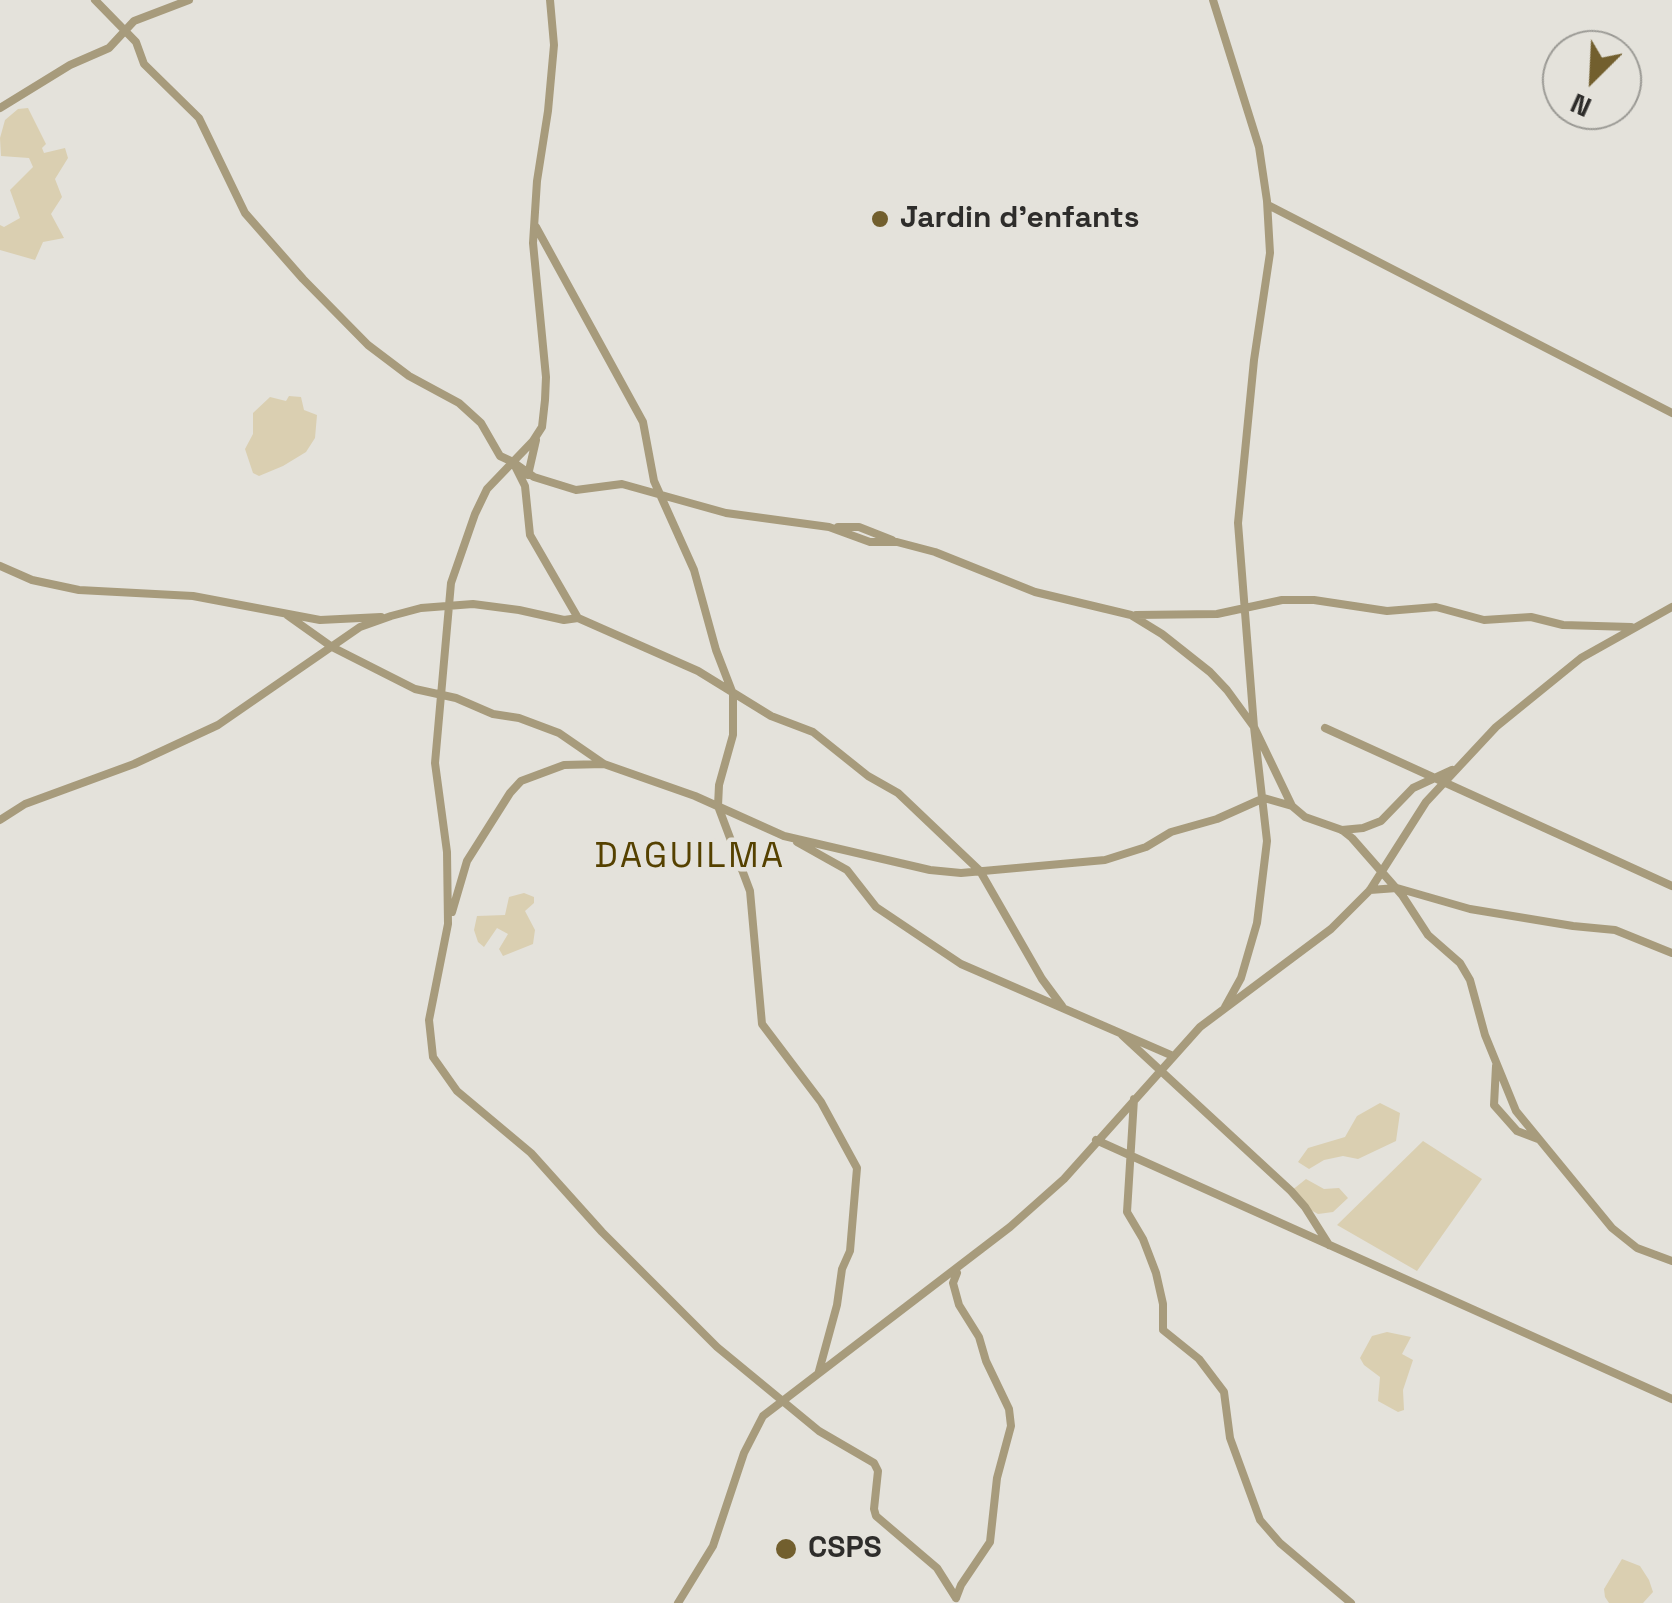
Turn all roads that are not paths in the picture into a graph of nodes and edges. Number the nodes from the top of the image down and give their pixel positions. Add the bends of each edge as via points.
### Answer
1 (95, 0) edge
2 (189, 0) edge
3 (550, 0) edge
4 (1213, 0) edge
5 (124, 28) junction
6 (0, 108) edge
7 (1268, 205) junction
8 (534, 222) junction
9 (1672, 413) edge
10 (538, 434) junction
11 (513, 462) junction
12 (528, 473) junction
13 (659, 493) junction
14 (526, 494) junction
15 (0, 566) edge
16 (451, 605) junction
17 (1244, 606) junction
18 (1672, 607) edge
19 (1131, 615) junction
20 (286, 616) junction
21 (391, 616) junction
22 (578, 618) junction
23 (1635, 628) junction
24 (332, 648) junction
25 (441, 694) junction
26 (733, 694) junction
27 (1254, 727) junction
28 (1325, 728) dead end
29 (604, 764) junction
30 (1458, 768) junction
31 (1433, 777) junction
32 (1444, 782) junction
33 (1264, 798) junction
34 (718, 806) junction
35 (1292, 806) junction
36 (0, 820) edge
37 (1342, 830) junction
38 (784, 836) junction
39 (980, 871) junction
40 (1382, 872) junction
41 (1672, 886) edge
42 (1397, 888) junction
43 (1370, 890) junction
44 (448, 924) junction
45 (1672, 954) edge
46 (1062, 1006) junction
47 (1222, 1011) junction
48 (1115, 1028) junction
49 (1173, 1056) junction
50 (1496, 1065) junction
51 (1159, 1072) junction
52 (1134, 1099) junction
53 (1096, 1140) junction
54 (1542, 1141) junction
55 (1130, 1155) junction
56 (1328, 1244) junction
57 (1672, 1261) edge
58 (959, 1269) junction
59 (818, 1371) junction
60 (1672, 1399) edge
61 (781, 1400) junction
62 (956, 1600) edge
63 (678, 1603) edge
64 (1351, 1603) edge

1 - 5 street
2 - 5 street
3 - 8 street via 554,45
4 - 7 street via 1259,147
5 - 6 street via 109,48
5 - 11 street via 144,64 199,118 235,198 277,250 368,345 458,403 481,423 500,456
7 - 9 street
7 - 17 street via 1270,253 1238,523
8 - 10 street via 546,377
8 - 13 street via 643,422
10 - 11 street
10 - 12 street
11 - 12 street
11 - 14 street
11 - 16 street via 487,489 475,514
12 - 13 street via 576,490 622,484
12 - 14 street
13 - 19 street via 726,513 898,542 1035,592
13 - 26 street via 696,574
14 - 22 street via 530,535
15 - 20 street via 79,590 193,596
16 - 21 street
16 - 22 street
16 - 25 street
17 - 19 street via 1217,614
17 - 23 street via 1314,600 1387,611 1436,607 1484,620 1531,617
17 - 27 street
18 - 23 street
19 - 27 street via 1210,672
20 - 21 street
20 - 24 street
21 - 24 street
22 - 26 street via 698,671
23 - 30 street via 1540,690
24 - 25 street via 415,689
24 - 36 street via 218,725
25 - 29 street via 559,733
25 - 44 street via 435,763 448,852
26 - 34 street via 733,734
26 - 39 street via 813,732 898,793
27 - 33 street
27 - 35 street
28 - 31 street
29 - 34 street
29 - 44 street via 564,765 510,793 468,860
30 - 31 street
30 - 32 street
31 - 32 street
31 - 37 street via 1381,821
32 - 40 street
32 - 41 street
33 - 35 street
33 - 39 street via 1105,860
33 - 47 street via 1267,841 1257,923 1241,978
34 - 38 street
34 - 59 street via 747,877 762,1024 822,1102 857,1168 850,1251
35 - 37 street
37 - 40 street
38 - 39 street via 930,870
38 - 46 street via 847,870 885,914 961,964
39 - 46 street
40 - 42 street
40 - 43 street
42 - 43 street
42 - 45 street via 1470,910 1615,930
42 - 50 street via 1470,980
43 - 47 street via 1331,929
44 - 61 street via 430,1020 433,1057 442,1074 531,1153 707,1338
46 - 48 street
47 - 49 street
48 - 49 street
48 - 51 street
49 - 51 street
50 - 54 street via 1516,1110
50 - 54 street via 1494,1106 1517,1130
51 - 52 street
51 - 56 street via 1305,1206
52 - 53 street
52 - 55 street
53 - 55 street
53 - 58 street via 1064,1178
54 - 57 street via 1612,1228 1637,1248
55 - 56 street
55 - 64 street via 1127,1212 1156,1273 1163,1330 1199,1359 1224,1392 1230,1438 1260,1520
56 - 60 street
58 - 59 street
58 - 62 street via 953,1283 959,1305 979,1337 1011,1426 990,1542
59 - 61 street
61 - 62 street via 840,1446 874,1462 876,1516 937,1568
61 - 63 street via 763,1416 744,1453 712,1546

